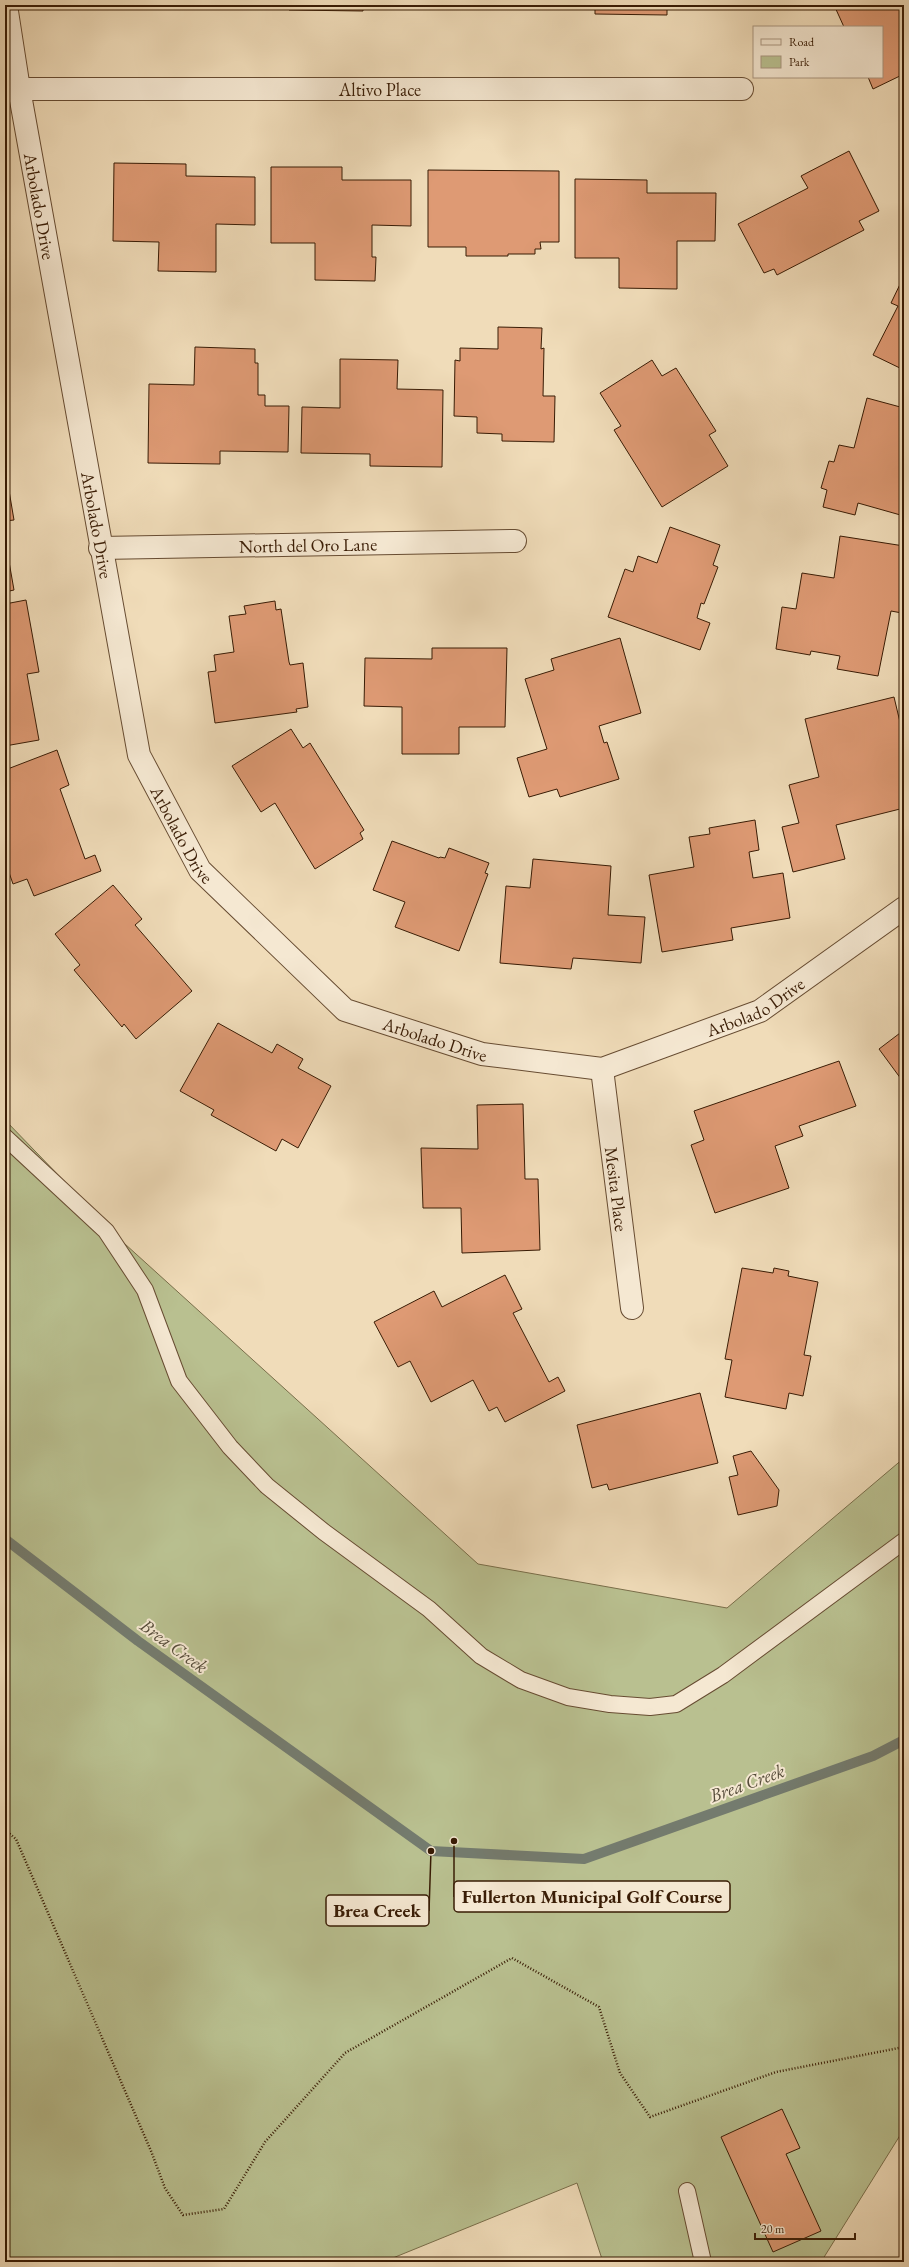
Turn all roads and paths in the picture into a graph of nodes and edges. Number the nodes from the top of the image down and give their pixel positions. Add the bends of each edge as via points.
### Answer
1 (6, 5) edge
2 (19, 89) junction
3 (742, 89) dead end
4 (515, 541) dead end
5 (100, 548) junction
6 (904, 908) edge
7 (602, 1069) junction
8 (5, 1137) edge
9 (632, 1308) dead end
10 (904, 1541) edge
11 (5, 1830) edge
12 (904, 2048) edge
13 (687, 2191) dead end
14 (703, 2262) edge

1 - 2 street, Arbolado Drive
2 - 3 street, Altivo Place
2 - 5 street, Arbolado Drive
4 - 5 street, North del Oro Lane
5 - 7 street, Arbolado Drive via 139,755 200,870 345,1010 482,1054
6 - 7 street, Arbolado Drive via 760,1011
7 - 9 street, Mesita Place
8 - 10 lane via 106,1231 145,1290 178,1381 230,1447 267,1486 324,1532 429,1609 481,1656 522,1680 568,1697 610,1704 650,1707 676,1704 723,1675
11 - 12 path via 16,1839 151,2150 164,2188 183,2215 224,2209 265,2142 345,2053 512,1958 599,2006 620,2073 650,2117 776,2072
13 - 14 lane

